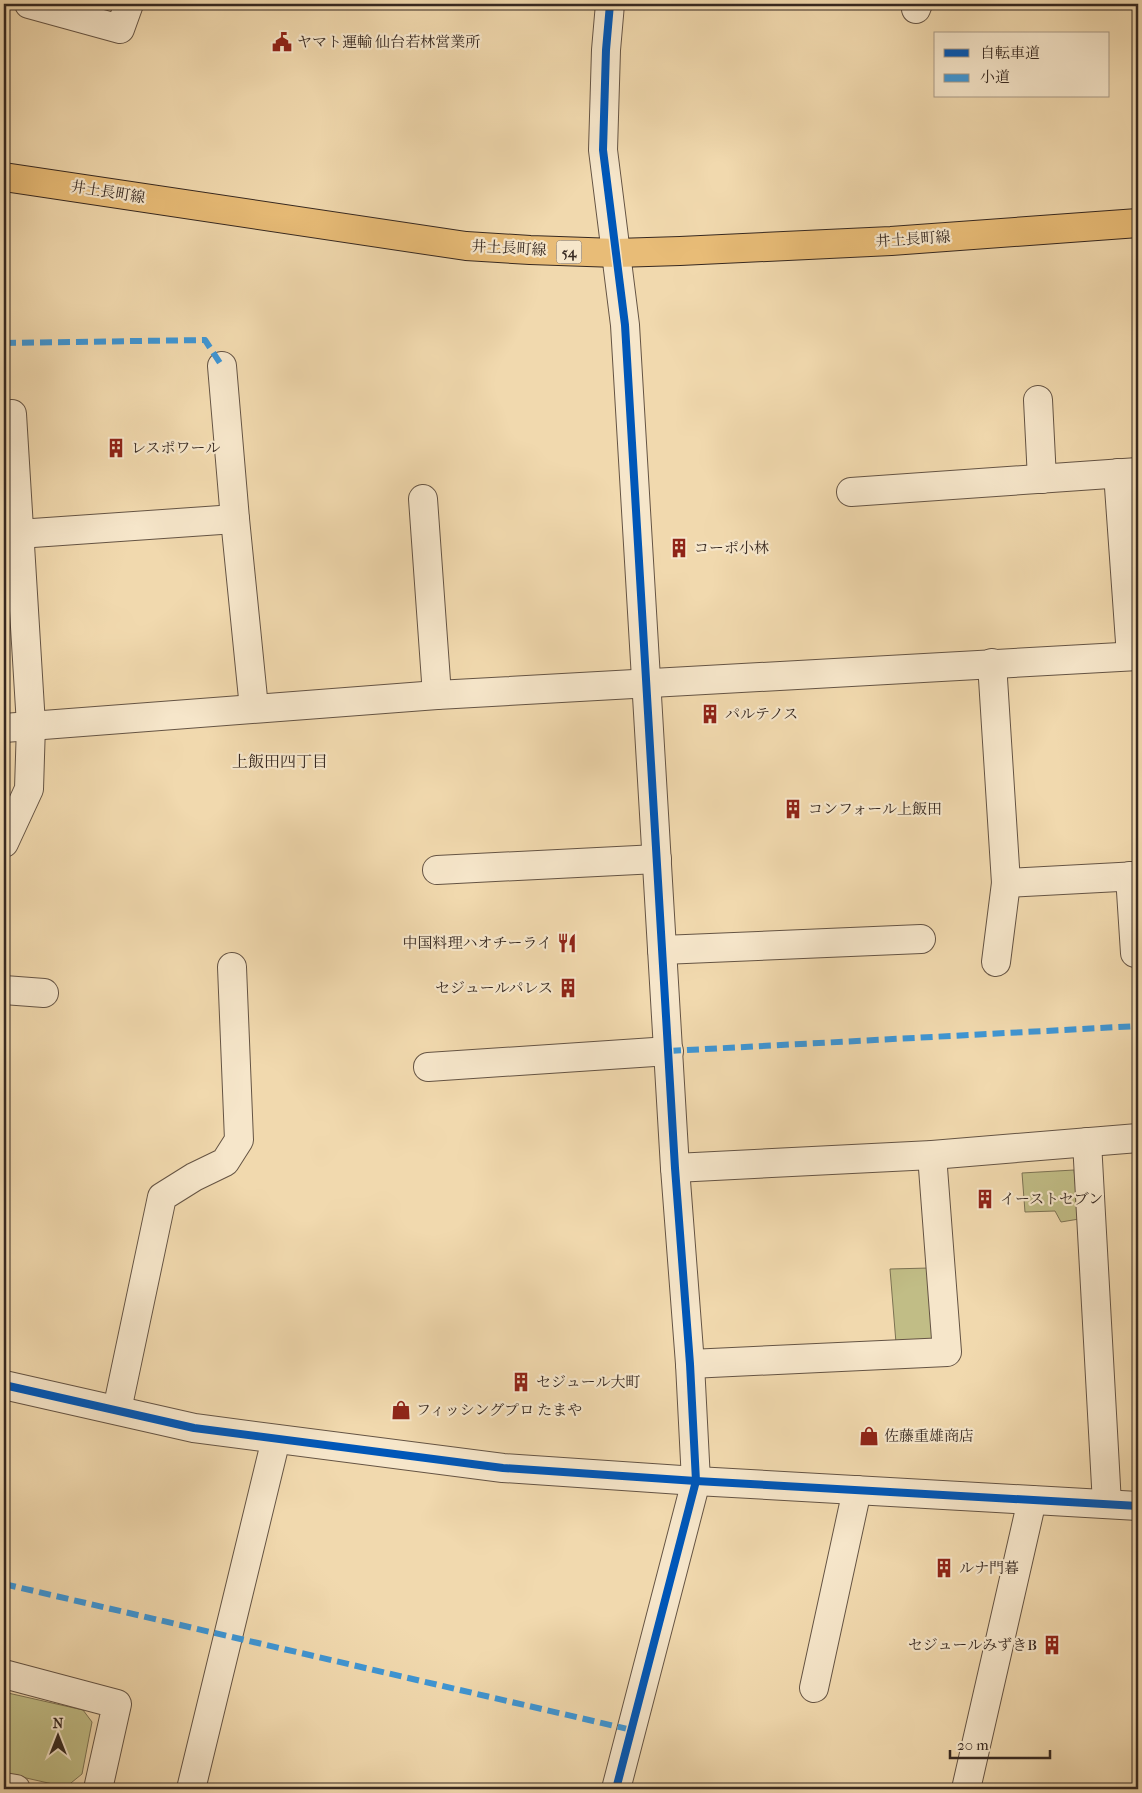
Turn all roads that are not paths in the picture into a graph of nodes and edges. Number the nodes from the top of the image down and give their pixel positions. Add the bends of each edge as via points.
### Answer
1 (30, 4) edge
2 (129, 4) edge
3 (610, 4) edge
4 (4, 177) edge
5 (1138, 223) edge
6 (616, 253) junction
7 (222, 366) dead end
8 (1038, 400) dead end
9 (12, 414) dead end
10 (1128, 473) edge
11 (1042, 479) junction
12 (851, 492) dead end
13 (423, 499) dead end
14 (234, 519) junction
15 (12, 534) edge
16 (1135, 656) edge
17 (992, 663) junction
18 (647, 683) junction
19 (437, 695) junction
20 (254, 708) junction
21 (31, 725) junction
22 (4, 728) edge
23 (4, 843) edge
24 (657, 859) junction
25 (437, 870) dead end
26 (1134, 876) edge
27 (1006, 883) junction
28 (921, 938) dead end
29 (662, 950) junction
30 (1135, 954) dead end
31 (996, 962) dead end
32 (232, 967) dead end
33 (4, 990) edge
34 (44, 993) dead end
35 (669, 1051) junction
36 (428, 1067) dead end
37 (1138, 1138) edge
38 (1087, 1142) junction
39 (932, 1155) junction
40 (675, 1168) junction
41 (690, 1364) junction
42 (4, 1385) edge
43 (117, 1410) junction
44 (276, 1439) junction
45 (696, 1481) junction
46 (857, 1490) junction
47 (1032, 1500) junction
48 (1107, 1504) junction
49 (1138, 1506) edge
50 (4, 1674) edge
51 (814, 1688) dead end
52 (4, 1787) edge
53 (16, 1789) edge
54 (98, 1789) edge
55 (190, 1789) edge
56 (616, 1789) edge
57 (966, 1789) edge

1 - 2 street via 120,29
3 - 6 street via 603,150
4 - 6 main road, 井土長町線 / 54 via 466,246
5 - 6 main road, 井土長町線 / 54 via 891,241
6 - 18 street via 626,325
7 - 14 street
8 - 11 street
9 - 15 street
10 - 11 street
10 - 16 street
11 - 12 street
13 - 19 street
14 - 15 street
14 - 20 street
15 - 21 street
16 - 17 street
17 - 18 street
17 - 27 street
18 - 19 street
18 - 24 street
19 - 20 street
20 - 21 street
21 - 22 street
21 - 23 street via 29,789
24 - 25 street
24 - 29 street
26 - 27 street
26 - 30 street
27 - 31 street
28 - 29 street
29 - 35 street
32 - 43 street via 239,1140 225,1162 162,1197
33 - 34 street
35 - 36 street
35 - 40 street
37 - 38 street
38 - 39 street
38 - 48 street
39 - 40 street
39 - 41 street via 947,1352
40 - 41 street
41 - 45 street
42 - 43 street
43 - 44 street via 194,1428
44 - 45 street via 502,1468
44 - 55 street
45 - 46 street
45 - 56 street
46 - 47 street
46 - 51 street
47 - 48 street
47 - 57 street
48 - 49 street
50 - 54 street via 117,1704
52 - 53 street

